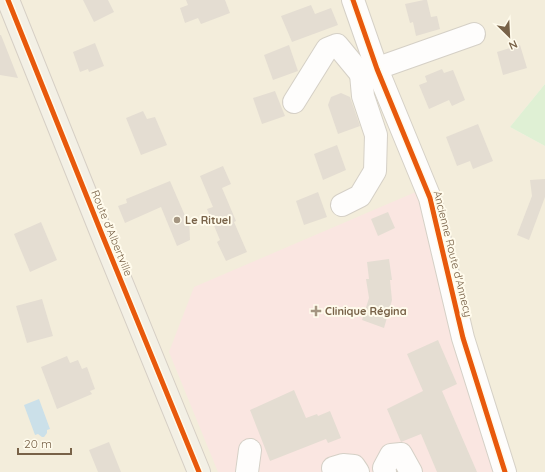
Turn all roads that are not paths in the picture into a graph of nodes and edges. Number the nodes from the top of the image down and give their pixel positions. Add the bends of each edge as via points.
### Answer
1 (8, 0) edge
2 (353, 0) edge
3 (474, 34) dead end
4 (369, 71) junction
5 (294, 102) dead end
6 (342, 205) dead end
7 (250, 450) dead end
8 (200, 472) edge
9 (248, 472) edge
10 (334, 472) edge
11 (358, 472) edge
12 (385, 472) edge
13 (411, 472) edge
14 (505, 472) edge

1 - 8 main road, Route d'Albertville
2 - 4 street, Ancienne Route d'Annecy
3 - 4 street
4 - 5 street via 337,44 327,49
4 - 6 street via 363,96 376,135 374,171 360,196
4 - 14 street, Ancienne Route d'Annecy via 430,198 463,338
7 - 9 street
10 - 11 street via 333,468 343,465 354,466
12 - 13 street via 384,468 391,455 401,454

